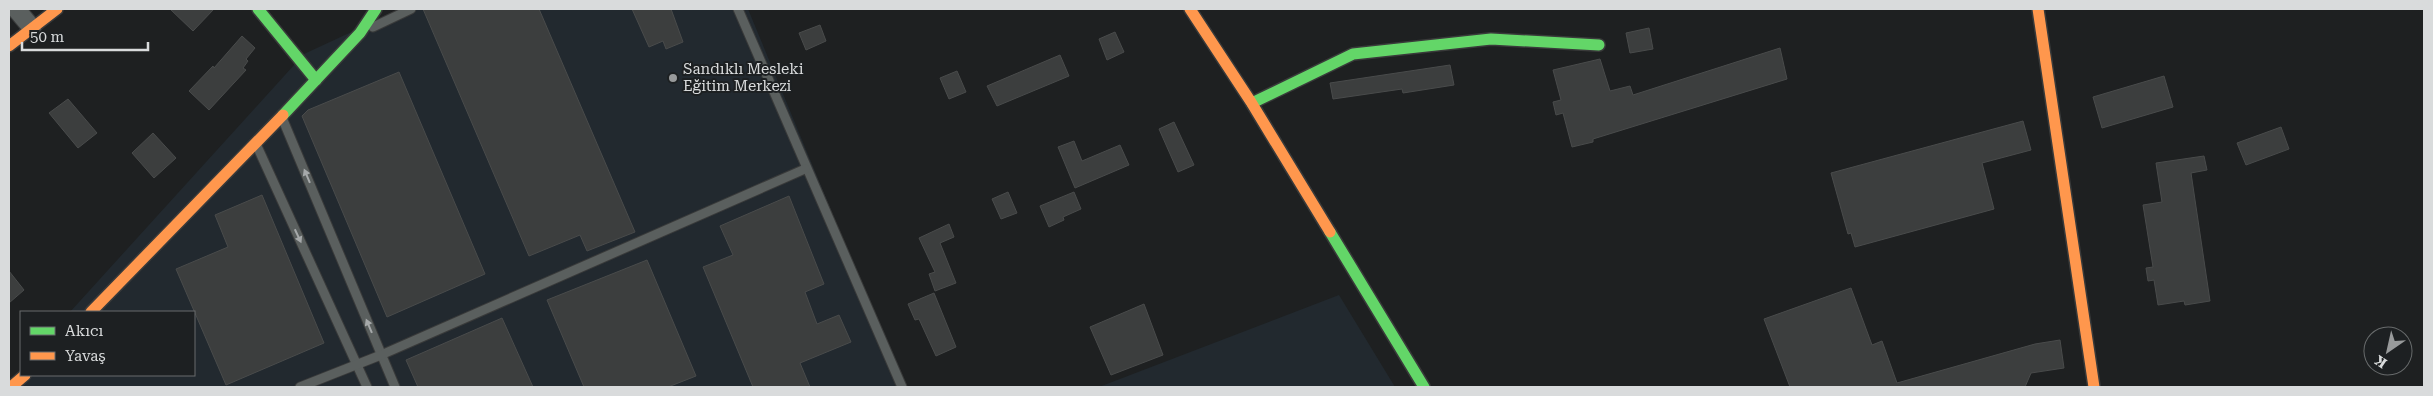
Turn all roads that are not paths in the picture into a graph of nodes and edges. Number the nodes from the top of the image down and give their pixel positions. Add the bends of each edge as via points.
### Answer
1 (16, 9) edge
2 (57, 9) edge
3 (258, 9) edge
4 (376, 9) edge
5 (411, 9) edge
6 (738, 9) edge
7 (1190, 9) edge
8 (2038, 9) edge
9 (32, 28) junction
10 (360, 33) junction
11 (1600, 45) dead end
12 (9, 46) edge
13 (316, 80) junction
14 (1252, 103) junction
15 (282, 116) junction
16 (256, 144) junction
17 (806, 169) junction
18 (92, 311) edge
19 (381, 355) junction
20 (357, 363) junction
21 (24, 376) edge
22 (11, 387) edge
23 (300, 387) edge
24 (367, 387) edge
25 (395, 387) edge
26 (902, 387) edge
27 (1424, 387) edge
28 (2094, 387) edge

1 - 9 street
2 - 9 street
3 - 13 street
4 - 10 street
5 - 10 lane
6 - 17 lane
7 - 14 street
8 - 28 street
9 - 12 street
10 - 13 street
11 - 14 street via 1491,39 1353,54
13 - 15 street
14 - 27 street
15 - 16 street
19 -> 15 lane
16 - 18 street
16 -> 20 lane
17 - 19 lane
17 - 26 lane
19 - 20 lane
19 - 25 lane
20 - 23 lane
20 - 24 lane
21 - 22 street

